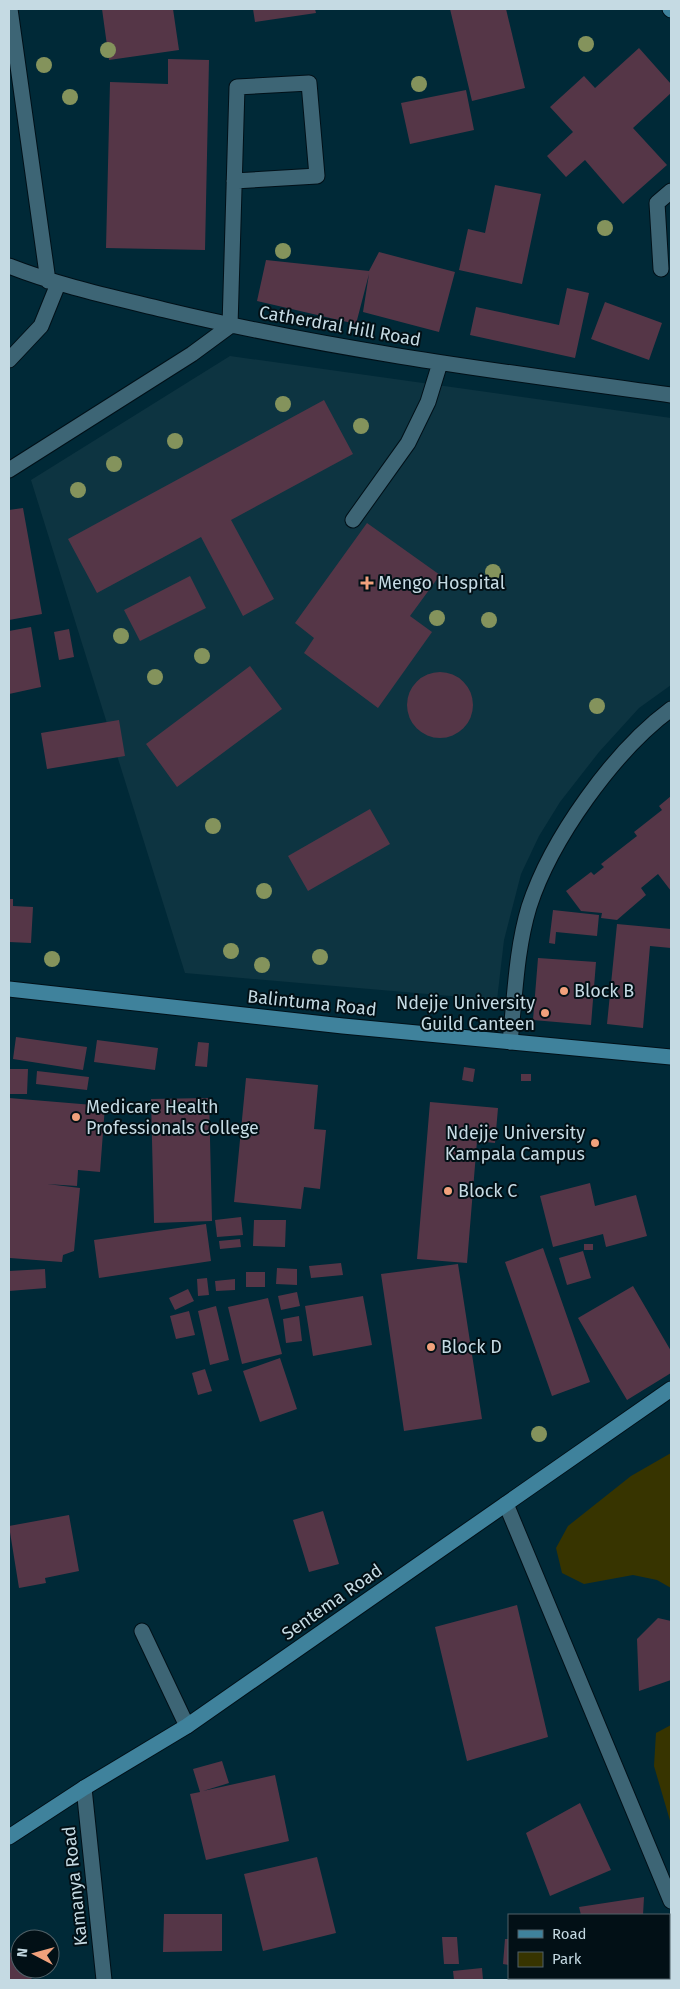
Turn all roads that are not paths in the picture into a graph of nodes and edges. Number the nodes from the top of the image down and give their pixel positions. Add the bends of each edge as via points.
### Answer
1 (10, 9) edge
2 (234, 180) junction
3 (671, 191) edge
4 (9, 266) edge
5 (661, 268) dead end
6 (53, 282) junction
7 (230, 326) junction
8 (9, 360) edge
9 (440, 363) junction
10 (671, 395) edge
11 (9, 470) edge
12 (353, 520) dead end
13 (671, 709) edge
14 (9, 989) edge
15 (510, 1042) junction
16 (671, 1057) edge
17 (671, 1389) edge
18 (506, 1504) junction
19 (142, 1632) dead end
20 (187, 1726) junction
21 (84, 1788) junction
22 (9, 1837) edge
23 (671, 1901) edge
24 (104, 1980) edge

1 - 6 street
2 - 2 street via 317,176 310,83 237,86
2 - 7 street
3 - 5 street via 657,203
4 - 6 street, Catherdral Hill Road
6 - 7 street, Catherdral Hill Road
6 - 8 street via 41,326
7 - 9 street, Catherdral Hill Road
7 - 11 street via 192,354
9 - 10 street, Catherdral Hill Road
9 - 12 street via 428,402 408,444
13 - 15 street via 612,765 573,817 540,878 521,942
14 - 15 main road, Balintuma Road
15 - 16 main road, Balintuma Road
17 - 18 main road, Sentema Road
18 - 20 main road, Sentema Road
18 - 23 street
19 - 20 street
20 - 21 main road, Sentema Road
21 - 22 main road, Sentema Road
21 - 24 street, Kamanya Road

